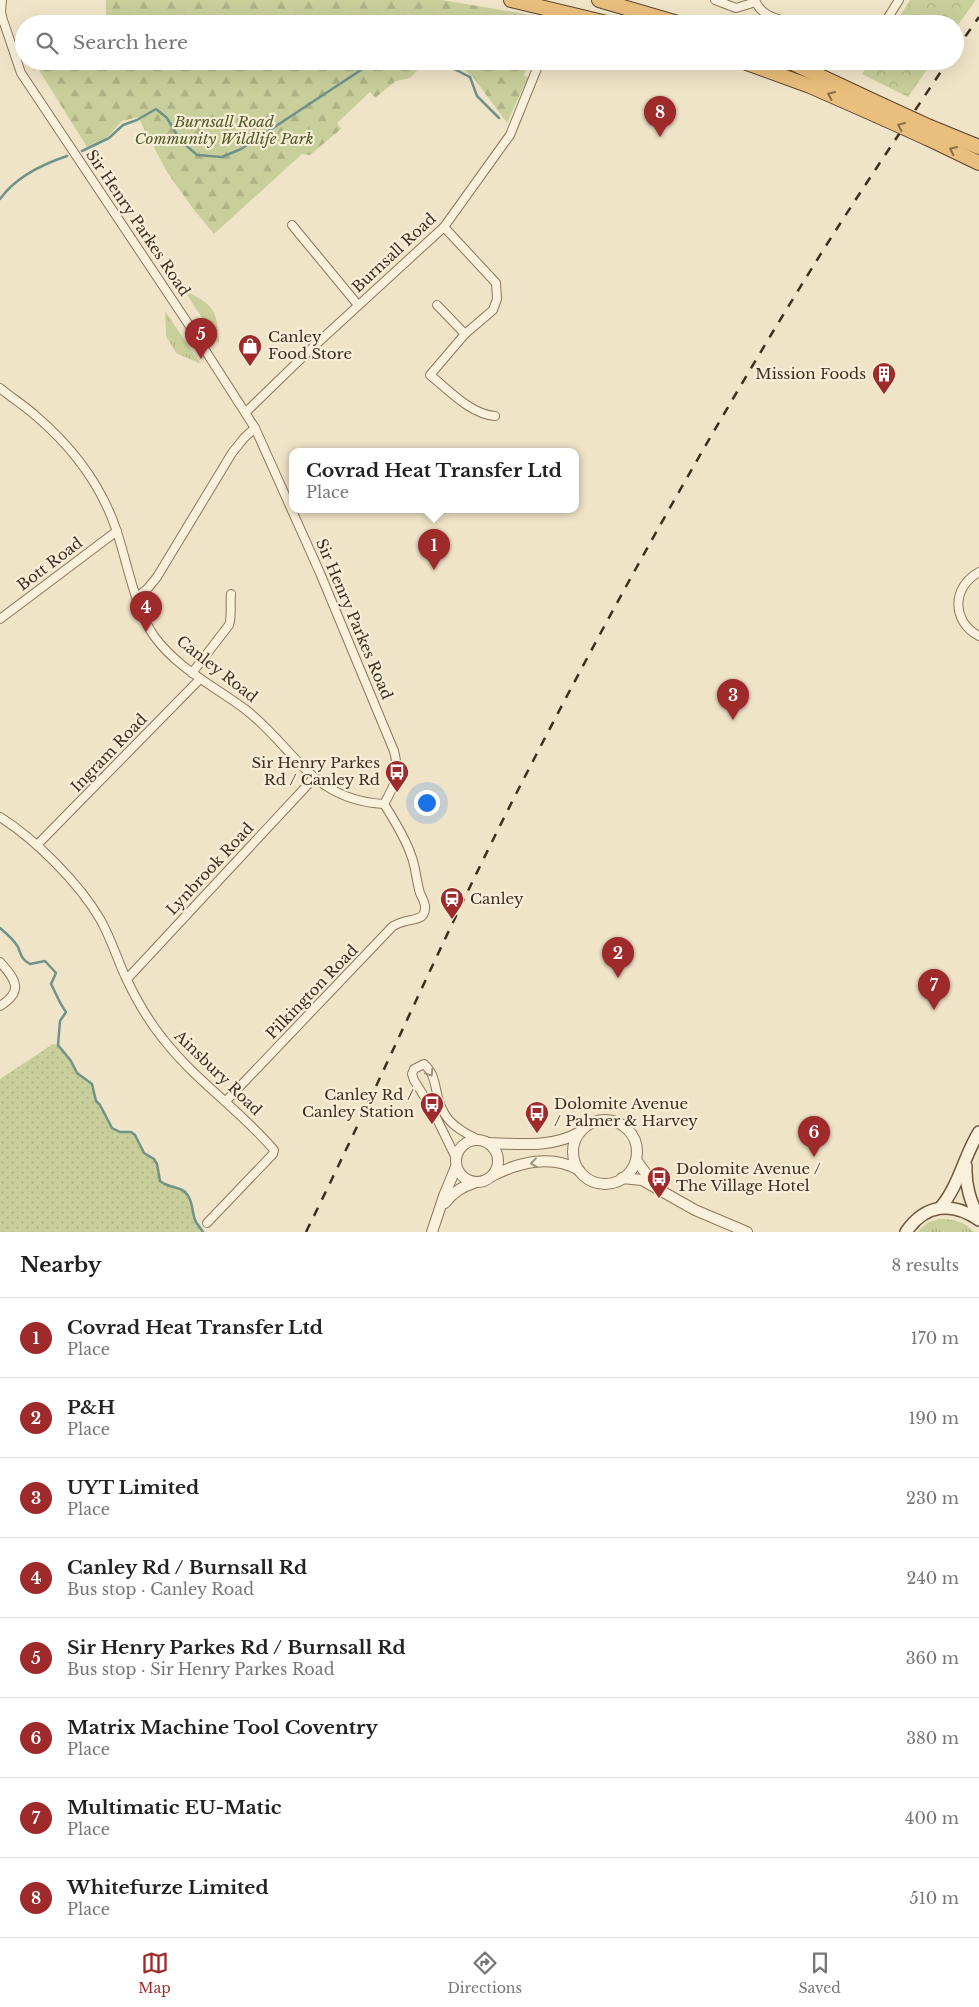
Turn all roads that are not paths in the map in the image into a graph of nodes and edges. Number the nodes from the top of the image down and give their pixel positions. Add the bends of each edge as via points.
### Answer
1 (2, 0) edge
2 (511, 0) edge
3 (599, 0) edge
4 (714, 0) edge
5 (900, 0) edge
6 (756, 1) edge
7 (556, 10) junction
8 (0, 12) edge
9 (555, 15) edge
10 (576, 15) edge
11 (650, 15) edge
12 (766, 15) edge
13 (890, 15) edge
14 (15, 56) edge
15 (21, 70) edge
16 (536, 70) edge
17 (766, 70) edge
18 (805, 70) edge
19 (879, 110) junction
20 (929, 132) junction
21 (979, 147) edge
22 (979, 163) edge
23 (292, 225) dead end
24 (444, 227) junction
25 (358, 305) junction
26 (437, 305) dead end
27 (465, 334) junction
28 (1, 391) edge
29 (246, 412) junction
30 (495, 416) dead end
31 (256, 428) junction
32 (289, 503) edge
33 (293, 513) edge
34 (117, 531) junction
35 (979, 572) edge
36 (231, 594) dead end
37 (137, 597) junction
38 (0, 619) edge
39 (979, 636) edge
40 (192, 673) junction
41 (200, 679) junction
42 (314, 778) junction
43 (384, 804) junction
44 (0, 817) edge
45 (37, 845) junction
46 (0, 962) edge
47 (127, 979) junction
48 (0, 1006) edge
49 (226, 1101) junction
50 (580, 1132) junction
51 (979, 1132) edge
52 (477, 1139) junction
53 (490, 1143) junction
54 (966, 1159) junction
55 (636, 1160) junction
56 (456, 1162) junction
57 (580, 1170) junction
58 (490, 1178) junction
59 (622, 1178) junction
60 (477, 1182) junction
61 (664, 1192) junction
62 (940, 1208) junction
63 (439, 1210) junction
64 (979, 1220) edge
65 (207, 1223) dead end
66 (432, 1232) edge
67 (747, 1232) edge
68 (906, 1232) edge

1 - 8 street, Sir Henry Parkes Road
2 - 7 highway
3 - 11 highway
4 - 6 street via 736,8
5 - 13 street
6 - 12 street via 759,10
7 - 9 street
7 - 10 highway
8 - 14 street, Sir Henry Parkes Road
15 - 29 street, Sir Henry Parkes Road
16 - 24 street, Burnsall Road via 510,135
19 -> 17 highway
18 - 19 highway
19 - 20 highway, bridge
20 - 21 highway
22 -> 20 highway
23 - 25 street
24 - 25 street, Burnsall Road
24 - 27 street via 498,288 493,310
25 - 29 street, Burnsall Road
26 - 27 street
27 - 30 street via 430,375 474,409
28 - 34 street, Canley Road via 35,414 66,444 91,478
29 - 31 street, Sir Henry Parkes Road
31 - 32 street, Sir Henry Parkes Road
31 - 37 street via 232,453 156,577
33 - 43 street, Sir Henry Parkes Road via 394,751 398,765 396,781
34 - 37 street, Canley Road
34 - 38 street, Bott Road
35 - 39 street via 965,582 958,606 963,622
36 - 40 street via 230,625
37 - 40 street, Canley Road via 154,635
40 - 41 street, Canley Road
41 - 42 street, Canley Road via 260,722
41 - 45 street, Ingram Road
42 - 43 street, Canley Road via 354,800
42 - 47 street, Lynbrook Road
43 - 49 street, Pilkington Road via 410,852 424,901 424,914 392,927
44 - 45 street, Ainsbury Road
45 - 47 street, Ainsbury Road via 92,906
46 - 48 street via 16,988 14,995
47 - 49 street, Ainsbury Road via 163,1039
49 - 65 street, Ainsbury Road via 274,1150
50 - 53 street via 558,1141
50 - 55 street via 597,1121 610,1120 622,1124 634,1137
50 - 57 street via 574,1148
51 - 54 main road
52 - 53 street
52 - 56 street via 461,1146
56 -> 52 street via 433,1111 414,1080 414,1069 424,1064 428,1068 443,1112 459,1130
53 - 58 street via 498,1159
54 - 62 main road via 955,1186
54 - 64 main road via 965,1180
55 - 59 street
55 - 61 street via 646,1176
56 - 60 street via 458,1172
56 - 63 street
57 -> 58 street via 562,1162 541,1162 515,1166
57 - 59 street via 587,1178 598,1182 610,1183
58 - 60 street
59 - 61 street via 642,1180
60 - 63 street via 452,1194
61 - 67 street via 703,1214
62 - 64 main road via 957,1209
62 - 68 main road via 916,1220
63 - 66 street

